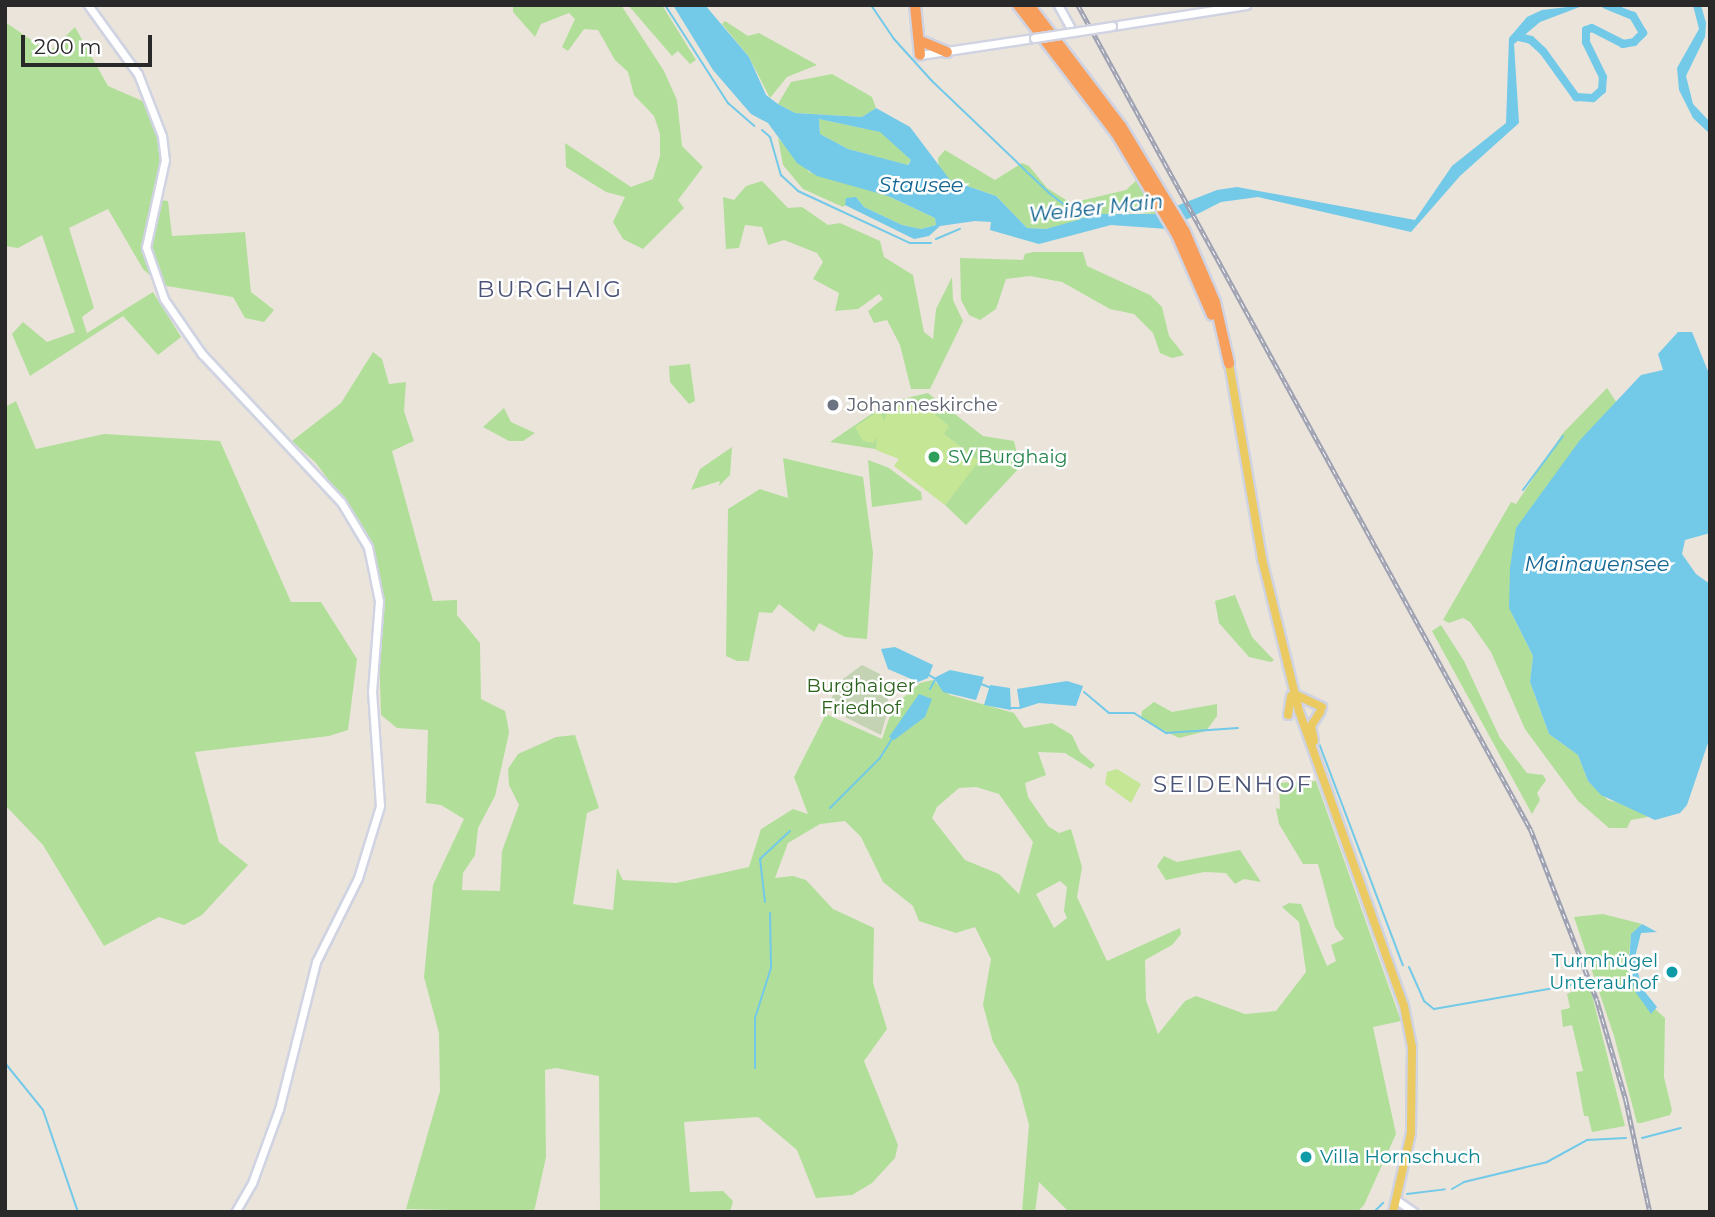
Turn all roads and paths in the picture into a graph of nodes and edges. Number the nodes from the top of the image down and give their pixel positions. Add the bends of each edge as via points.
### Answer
1 (88, 5) edge
2 (915, 5) edge
3 (1018, 5) edge
4 (1029, 5) edge
5 (1058, 5) edge
6 (1246, 5) edge
7 (1073, 32) junction
8 (921, 38) junction
9 (947, 51) junction
10 (922, 55) joint
11 (1087, 85) junction
12 (1228, 363) joint
13 (1293, 690) junction
14 (1288, 715) dead end
15 (1318, 772) junction
16 (1398, 1201) junction
17 (235, 1212) edge
18 (1394, 1212) edge
19 (1415, 1212) edge

1 - 17 street via 138,74 162,136 166,160 145,247 164,299 202,355 341,502 368,547 379,601 372,691 380,806 358,878 316,962 279,1109 252,1183
2 - 8 highway
3 - 11 highway
4 - 11 highway
5 - 7 street
6 - 7 street, bridge
7 - 9 street, bridge
8 - 9 highway
8 - 10 highway
9 - 10 street
11 - 12 highway via 1181,234 1223,339
12 - 13 main road via 1262,559
13 - 14 main road
13 - 15 main road
13 - 15 main road via 1321,709 1311,726
15 - 16 main road via 1404,1006 1412,1047 1411,1133
16 - 18 main road
16 - 19 street

